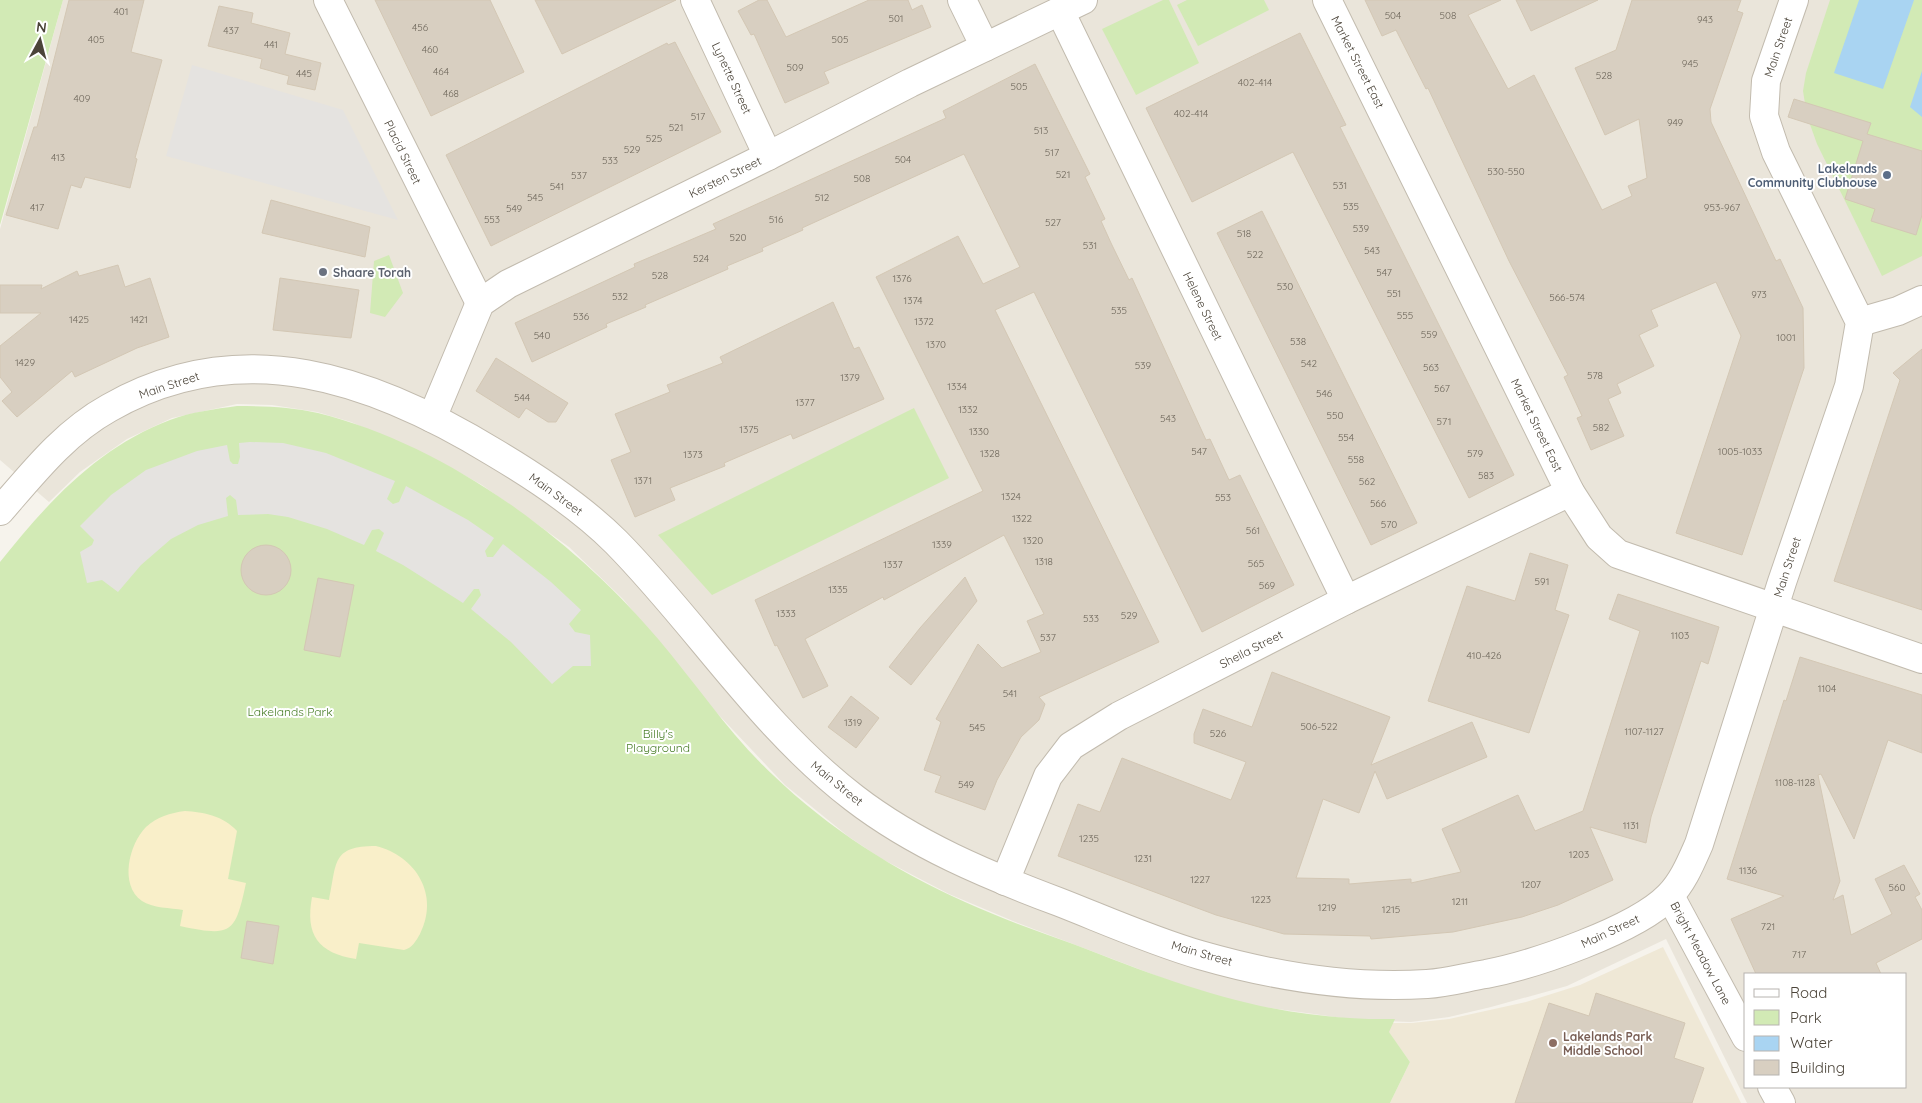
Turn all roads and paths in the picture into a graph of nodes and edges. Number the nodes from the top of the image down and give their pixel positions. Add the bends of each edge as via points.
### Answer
1 (328, 0) edge
2 (695, 0) edge
3 (962, 0) edge
4 (1327, 0) edge
5 (1794, 0) edge
6 (1072, 6) edge
7 (985, 47) junction
8 (768, 156) junction
9 (1922, 300) edge
10 (480, 303) junction
11 (1860, 322) junction
12 (432, 418) junction
13 (1570, 492) junction
14 (0, 511) edge
15 (1346, 600) junction
16 (1774, 608) junction
17 (1922, 659) edge
18 (1006, 881) junction
19 (1670, 896) junction
20 (1744, 1033) edge
21 (1773, 1088) edge
22 (1781, 1103) edge

1 - 10 street, Placid Street
2 - 8 street, Lynette Street
3 - 7 street
4 - 13 street, Market Street East
5 - 11 street, Main Street via 1766,81 1764,116 1776,152
6 - 7 street, Kersten Street
6 - 15 street, Helene Street
7 - 8 street, Kersten Street
8 - 10 street, Kersten Street via 508,284
9 - 11 street
10 - 12 street
11 - 16 street, Main Street via 1849,386
12 - 14 street, Main Street via 354,386 310,374 266,368 197,375 156,386 86,422 49,454
12 - 18 street, Main Street via 456,429 547,486 610,536 660,587 781,733 852,796 918,840
13 - 15 street, Sheila Street
13 - 16 street, Market Street East via 1599,536 1618,554
15 - 18 street, Sheila Street via 1119,716 1071,746 1048,776
16 - 17 street, Market Street East
16 - 19 street, Main Street via 1699,844 1687,872
18 - 19 street, Main Street via 1198,955 1298,978 1364,985 1430,984 1497,972 1570,949 1649,912
19 - 20 street, Bright Meadow Lane
21 - 22 street

